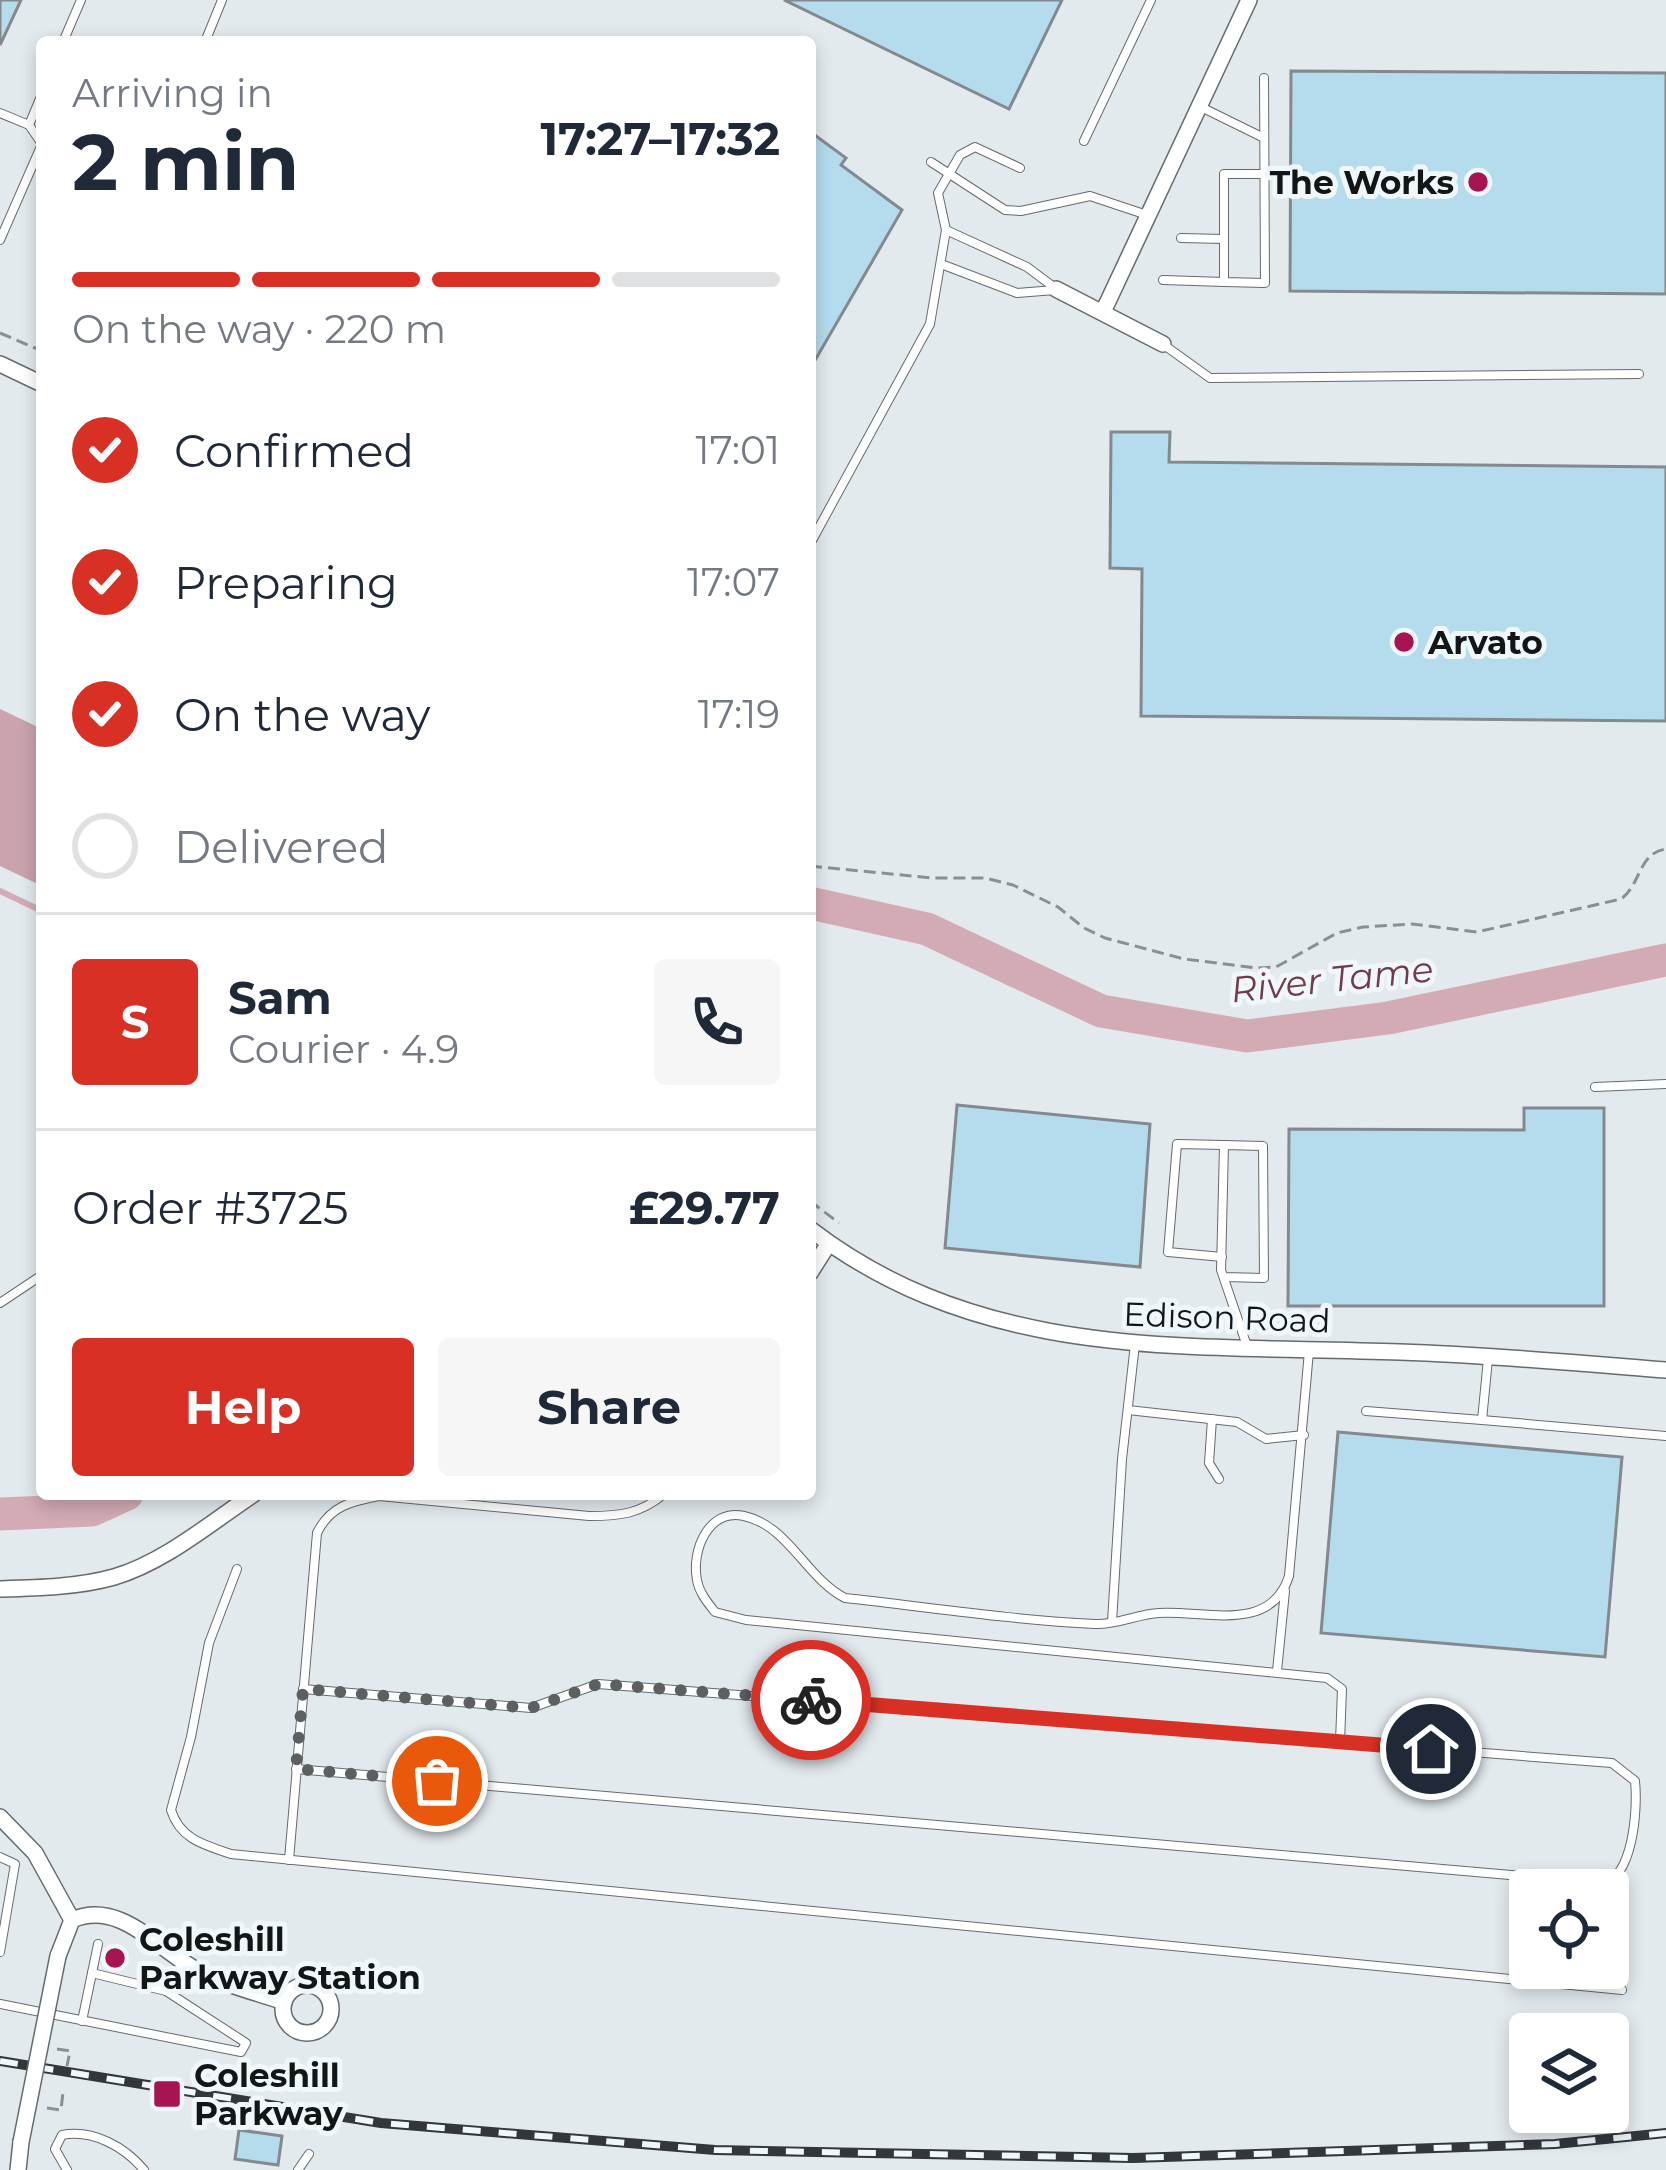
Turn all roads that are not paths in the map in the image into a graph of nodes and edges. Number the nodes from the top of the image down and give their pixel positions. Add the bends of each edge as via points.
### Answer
1 (81, 0) edge
2 (222, 0) edge
3 (1151, 0) edge
4 (1249, 0) edge
5 (66, 36) edge
6 (207, 36) edge
7 (1264, 78) dead end
8 (1201, 107) junction
9 (36, 108) edge
10 (0, 113) edge
11 (29, 125) junction
12 (36, 135) edge
13 (1264, 138) junction
14 (1084, 141) dead end
15 (36, 158) edge
16 (931, 162) dead end
17 (1020, 168) dead end
18 (949, 172) junction
19 (1265, 175) junction
20 (1148, 215) junction
21 (946, 230) junction
22 (1181, 238) dead end
23 (1224, 239) junction
24 (0, 240) edge
25 (940, 264) junction
26 (1163, 280) dead end
27 (1224, 282) junction
28 (1056, 290) junction
29 (1102, 312) junction
30 (1163, 344) joint
31 (0, 364) edge
32 (1639, 374) dead end
33 (36, 381) edge
34 (816, 533) edge
35 (1666, 1084) edge
36 (1595, 1088) dead end
37 (1223, 1144) junction
38 (816, 1233) edge
39 (829, 1243) junction
40 (1222, 1257) junction
41 (816, 1264) edge
42 (1224, 1277) junction
43 (36, 1279) edge
44 (0, 1304) edge
45 (1135, 1344) junction
46 (1249, 1350) junction
47 (1309, 1352) junction
48 (1488, 1357) junction
49 (1666, 1370) edge
50 (1128, 1410) junction
51 (1366, 1412) dead end
52 (1212, 1419) junction
53 (1482, 1420) junction
54 (1304, 1435) junction
55 (1666, 1436) edge
56 (1219, 1480) dead end
57 (245, 1500) edge
58 (359, 1500) edge
59 (421, 1500) edge
60 (657, 1500) edge
61 (237, 1569) dead end
62 (0, 1589) edge
63 (1285, 1590) junction
64 (1112, 1622) junction
65 (1277, 1671) junction
66 (303, 1689) junction
67 (1340, 1742) junction
68 (296, 1769) junction
69 (0, 1817) edge
70 (0, 1857) edge
71 (289, 1860) junction
72 (1623, 1869) edge
73 (1509, 1880) edge
74 (72, 1920) junction
75 (98, 1944) dead end
76 (0, 1952) edge
77 (183, 1961) junction
78 (92, 1973) junction
79 (1509, 1978) edge
80 (1613, 1989) edge
81 (1622, 1990) dead end
82 (166, 1991) junction
83 (284, 2002) dead end
84 (0, 2004) edge
85 (82, 2020) junction
86 (309, 2155) dead end
87 (18, 2170) edge
88 (68, 2170) edge
89 (144, 2170) edge
90 (298, 2170) edge

1 - 5 lane
2 - 6 lane
3 - 14 lane
4 - 8 street
7 - 13 lane
8 - 13 lane
8 - 20 street
9 - 11 lane
10 - 11 lane
11 - 12 lane
13 - 19 lane
15 - 24 lane
16 - 18 lane
17 - 18 lane via 975,147
18 - 20 lane via 1005,211 1090,196
18 - 21 lane via 938,193
19 - 23 lane via 1224,174
19 - 27 lane via 1265,283
20 - 29 street
21 - 25 lane
21 - 28 lane via 1027,267
22 - 23 lane
23 - 27 lane
25 - 28 lane via 1017,292
25 - 34 lane via 930,324
26 - 27 lane
28 - 29 street
29 - 30 street
30 - 32 lane via 1210,378
31 - 33 street
35 - 36 lane
37 - 40 lane
37 - 40 lane via 1177,1144 1168,1252
37 - 42 lane via 1264,1147 1264,1278
38 - 39 street, Edison Road
39 - 41 street
39 - 45 street, Edison Road via 971,1313
40 - 42 lane
42 - 46 lane
43 - 44 lane
45 - 46 street, Edison Road
45 - 50 lane
46 - 47 street, Edison Road
47 - 48 street, Edison Road
47 - 54 lane
48 - 49 street, Edison Road
48 - 53 lane
50 - 52 lane
50 - 64 lane
51 - 53 lane
52 - 54 lane via 1266,1439
52 - 56 lane via 1209,1463
53 - 55 lane
54 - 63 lane
57 - 62 street via 114,1577
58 - 66 lane via 334,1510 317,1533
59 - 60 lane via 590,1516 623,1516
61 - 71 lane via 209,1643 171,1810 201,1844
63 - 64 lane via 1244,1615 1158,1613
63 - 65 lane
64 - 65 lane via 845,1598 770,1526 741,1515 710,1525 696,1561 715,1612 746,1620
65 - 67 lane via 1328,1678 1342,1690
66 - 67 lane via 531,1708 598,1684
66 - 68 lane
67 - 72 lane via 1612,1763 1635,1781
68 - 71 lane
68 - 73 lane
69 - 74 street via 35,1853
70 - 76 lane via 15,1864
71 - 79 lane
74 - 77 street via 113,1915
74 - 87 street, bridge via 58,1956
75 - 78 lane
77 - 82 lane
77 - 83 street
78 - 82 lane
78 - 85 lane
80 - 81 lane
82 - 85 lane via 245,2043 241,2052
84 - 85 lane
86 - 90 lane
88 - 89 lane via 56,2149 62,2134 72,2133 103,2138

